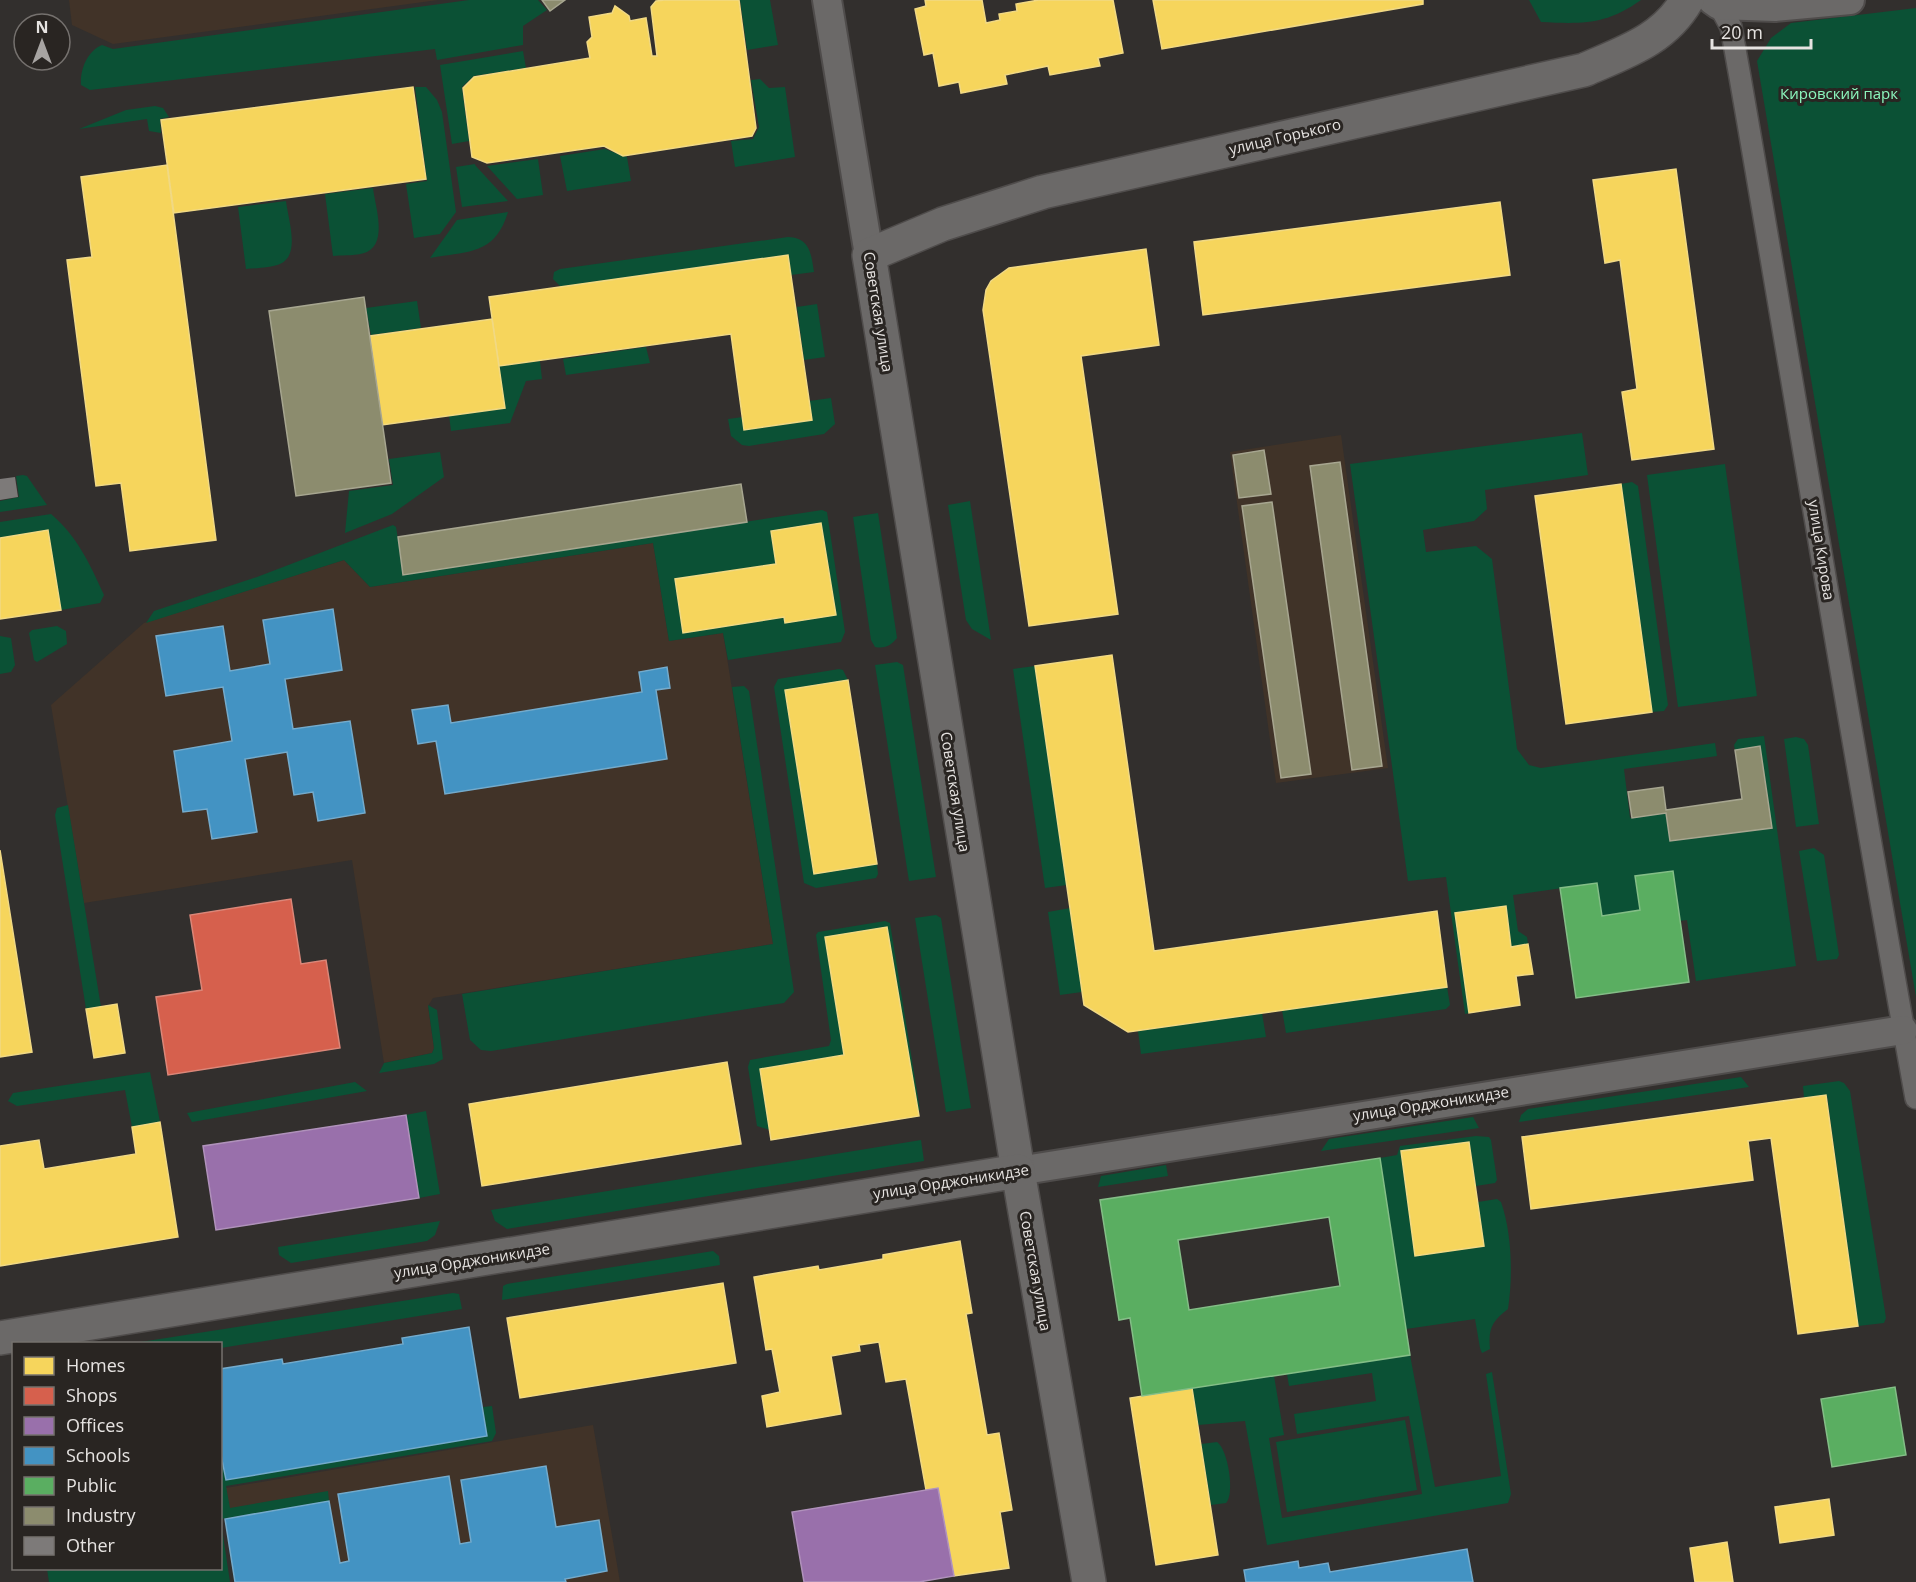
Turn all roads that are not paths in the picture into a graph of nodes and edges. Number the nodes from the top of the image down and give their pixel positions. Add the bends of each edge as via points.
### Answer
1 (827, 0) edge
2 (1687, 0) edge
3 (1850, 0) edge
4 (1716, 2) edge
5 (868, 255) junction
6 (1903, 1030) junction
7 (1916, 1098) edge
8 (1018, 1171) junction
9 (0, 1338) edge
10 (1089, 1582) edge

1 - 5 street, Советская улица
2 - 5 street, улица Горького via 1676,20 1641,45 1584,70 1043,192 943,224
3 - 4 street via 1775,8
4 - 6 street, улица Кирова via 1731,27
5 - 8 street, Советская улица
6 - 7 street, улица Кирова
6 - 8 street, улица Орджоникидзе
8 - 9 street, улица Орджоникидзе
8 - 10 street, Советская улица

